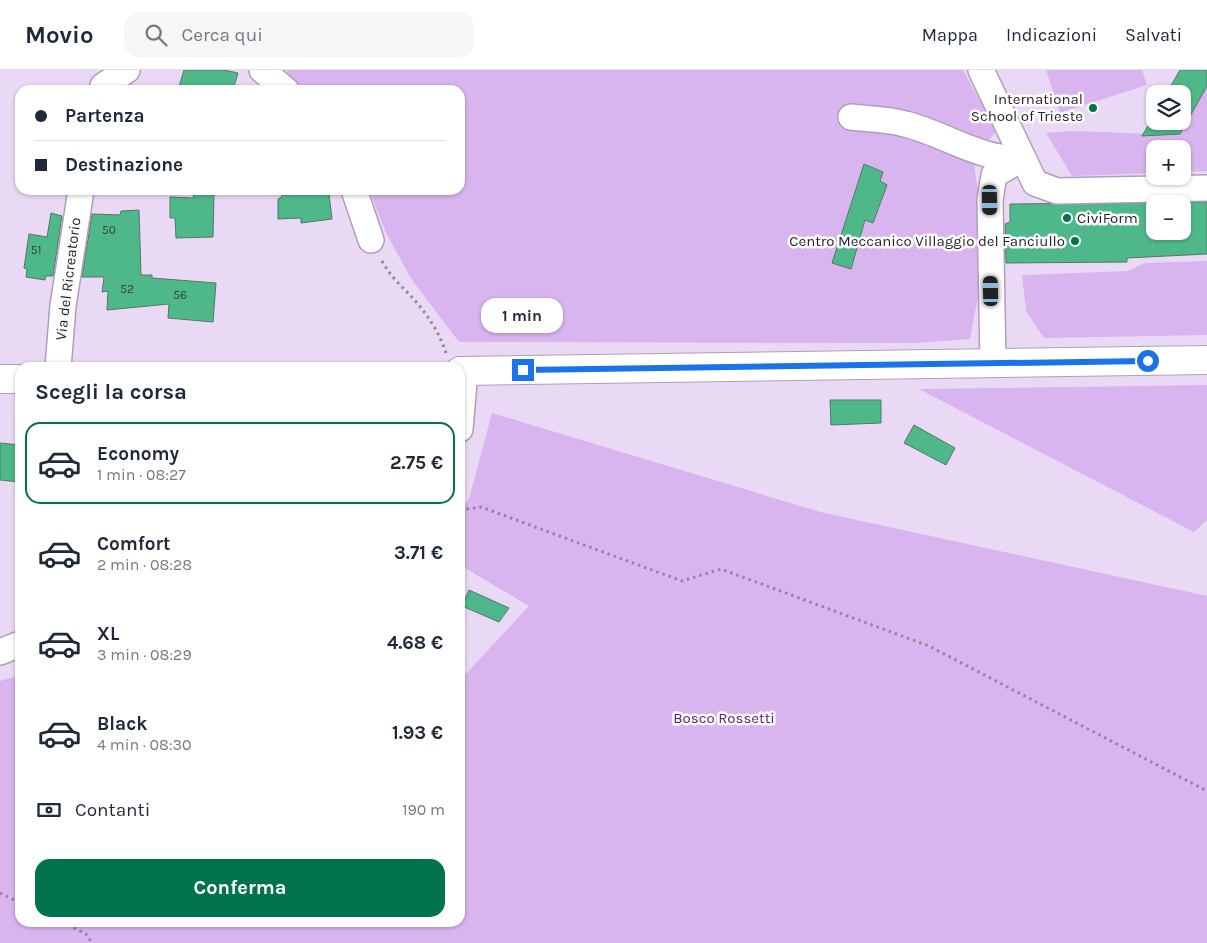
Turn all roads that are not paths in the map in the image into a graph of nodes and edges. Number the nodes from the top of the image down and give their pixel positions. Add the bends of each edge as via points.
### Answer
1 (127, 70) edge
2 (262, 70) edge
3 (981, 70) edge
4 (105, 85) edge
5 (280, 85) edge
6 (851, 117) dead end
7 (1023, 158) junction
8 (1207, 188) edge
9 (80, 195) edge
10 (356, 195) edge
11 (372, 240) road end
12 (1207, 360) edge
13 (58, 362) edge
14 (993, 364) junction
15 (465, 367) edge
16 (0, 379) edge
17 (15, 379) edge
18 (15, 646) edge
19 (0, 652) edge

1 - 4 street
2 - 5 street
3 - 7 street
6 - 7 street via 905,124 986,155
7 - 8 street via 1035,183 1057,191
7 - 14 street via 994,175 990,200
9 - 13 street, Via del Ricreatorio via 63,306
10 - 11 street
12 - 14 main road
14 - 15 main road
16 - 17 main road
18 - 19 street

